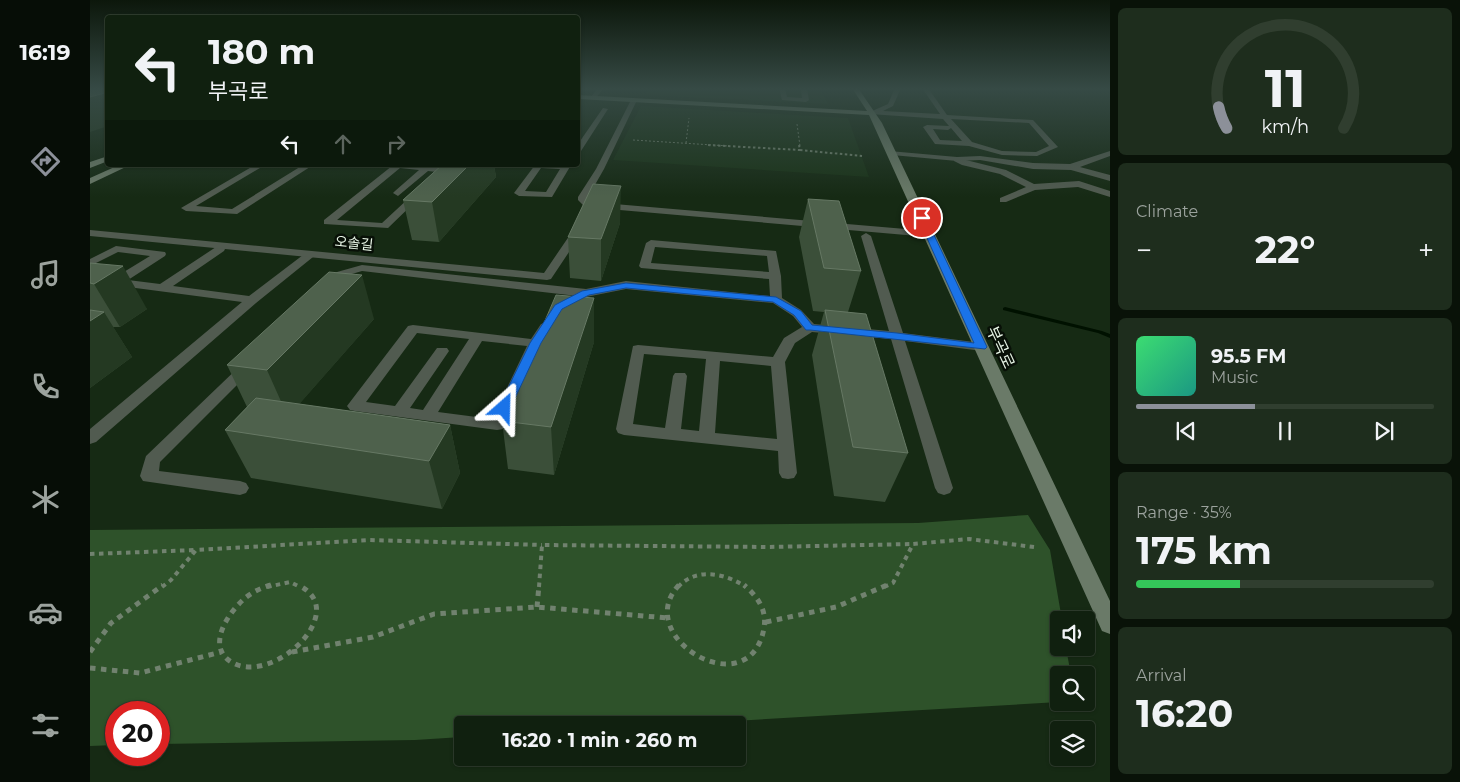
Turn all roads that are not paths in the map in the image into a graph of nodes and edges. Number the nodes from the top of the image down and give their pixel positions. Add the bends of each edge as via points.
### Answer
1 (594, 124) edge
2 (622, 124) edge
3 (877, 124) edge
4 (951, 124) edge
5 (1034, 124) edge
6 (954, 128) junction
7 (968, 144) junction
8 (580, 146) edge
9 (892, 153) junction
10 (1110, 153) edge
11 (105, 159) edge
12 (957, 159) junction
13 (90, 165) edge
14 (122, 167) edge
15 (258, 167) edge
16 (306, 167) edge
17 (394, 167) edge
18 (405, 167) edge
19 (538, 167) edge
20 (565, 167) edge
21 (1071, 167) junction
22 (426, 169) junction
23 (1110, 178) edge
24 (90, 181) edge
25 (1034, 187) junction
26 (398, 193) dead end
27 (1110, 194) edge
28 (1003, 200) dead end
29 (584, 221) edge
30 (90, 233) edge
31 (929, 234) junction
32 (866, 236) dead end
33 (220, 249) dead end
34 (307, 258) dead end
35 (90, 263) edge
36 (776, 276) junction
37 (90, 278) edge
38 (117, 282) junction
39 (162, 288) junction
40 (586, 293) junction
41 (320, 294) edge
42 (252, 300) junction
43 (776, 300) junction
44 (566, 304) edge
45 (554, 315) edge
46 (810, 328) junction
47 (478, 336) junction
48 (897, 336) junction
49 (535, 343) junction
50 (982, 347) junction
51 (442, 351) dead end
52 (258, 356) edge
53 (713, 356) junction
54 (778, 362) junction
55 (680, 376) dead end
56 (399, 412) junction
57 (428, 416) junction
58 (672, 434) junction
59 (90, 438) edge
60 (707, 438) junction
61 (786, 446) junction
62 (788, 473) dead end
63 (240, 488) dead end
64 (944, 488) dead end
65 (1110, 624) edge

1 - 8 street
2 - 31 street via 583,197 588,205
3 - 9 street, 부곡로
4 - 6 street
5 - 7 street via 1054,147 1037,154 1002,153
6 - 7 street
6 - 7 street via 927,126 938,142
9 - 12 street
9 - 31 street, 부곡로
10 - 21 street
11 - 13 street
12 - 21 street via 980,158 1033,166
12 - 25 street via 1003,172
14 - 24 street
15 - 16 street via 186,208 234,212
17 - 22 street via 328,222 384,226 444,170
18 - 22 street
19 - 20 street via 519,193 549,195
21 - 23 street
22 - 26 street
25 - 27 street via 1079,184
25 - 28 street
29 - 30 street, 오솔길 via 547,278
31 - 50 street, 부곡로
32 - 48 street
33 - 39 street
34 - 42 street
35 - 38 street via 116,249 161,254
36 - 36 street via 772,253 651,243 645,266
36 - 43 street
37 - 38 street
38 - 39 street
39 - 42 street
40 - 41 street via 362,268 342,274
40 - 43 street via 626,285
40 - 44 street
42 - 59 street
43 - 46 street via 797,313
45 - 49 street
46 - 48 street
46 - 54 street via 789,341
47 - 49 street
47 - 56 street via 413,329 355,406
47 - 57 street
48 - 50 street
48 - 64 street
49 - 57 street via 496,425
50 - 65 street, 부곡로
51 - 56 street
52 - 63 street via 152,460 149,476
53 - 54 street
53 - 58 street via 638,349 624,429
53 - 60 street
54 - 61 street
55 - 58 street
56 - 57 street
58 - 60 street
60 - 61 street
61 - 62 street

